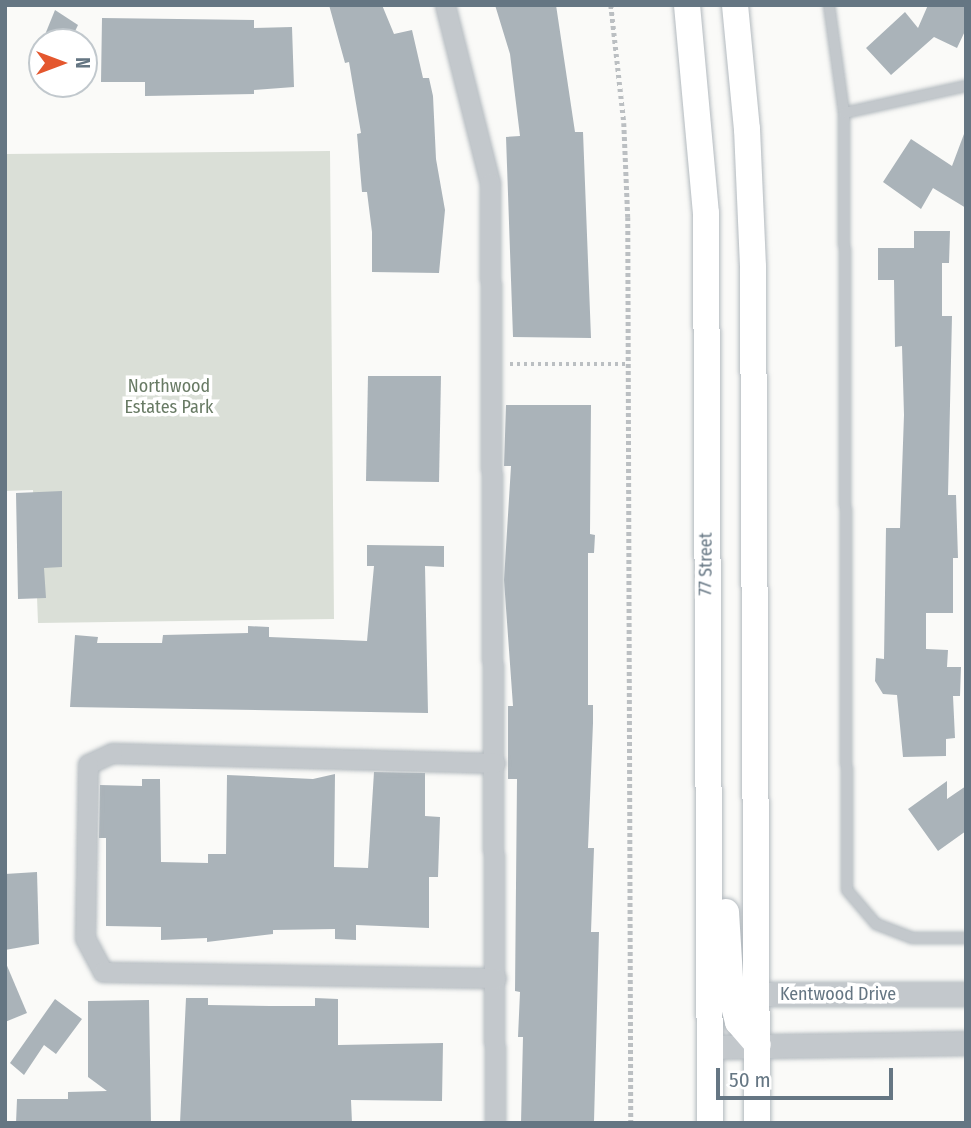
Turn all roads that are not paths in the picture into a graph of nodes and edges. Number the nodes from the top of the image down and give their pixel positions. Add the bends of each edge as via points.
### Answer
1 (446, 5) edge
2 (687, 5) edge
3 (734, 5) edge
4 (829, 5) edge
5 (966, 86) edge
6 (844, 113) junction
7 (495, 763) junction
8 (966, 938) edge
9 (496, 978) junction
10 (732, 994) junction
11 (966, 994) edge
12 (966, 1043) edge
13 (758, 1045) junction
14 (711, 1047) junction
15 (495, 1123) edge
16 (710, 1123) edge
17 (757, 1123) edge

1 - 7 street via 490,183
2 - 10 main road, 77 Street via 706,213 706,819 723,852
3 - 10 main road via 747,130 752,267
4 - 6 lane
5 - 6 lane
6 - 8 lane via 847,891 876,924 912,939
7 - 9 street
7 - 9 street via 113,753 89,764 85,938 103,972
9 - 15 street
10 - 11 street, Kentwood Drive
10 - 13 main road via 738,1022
10 - 14 main road
12 - 13 street
13 - 14 street
13 - 17 main road
14 - 16 main road

